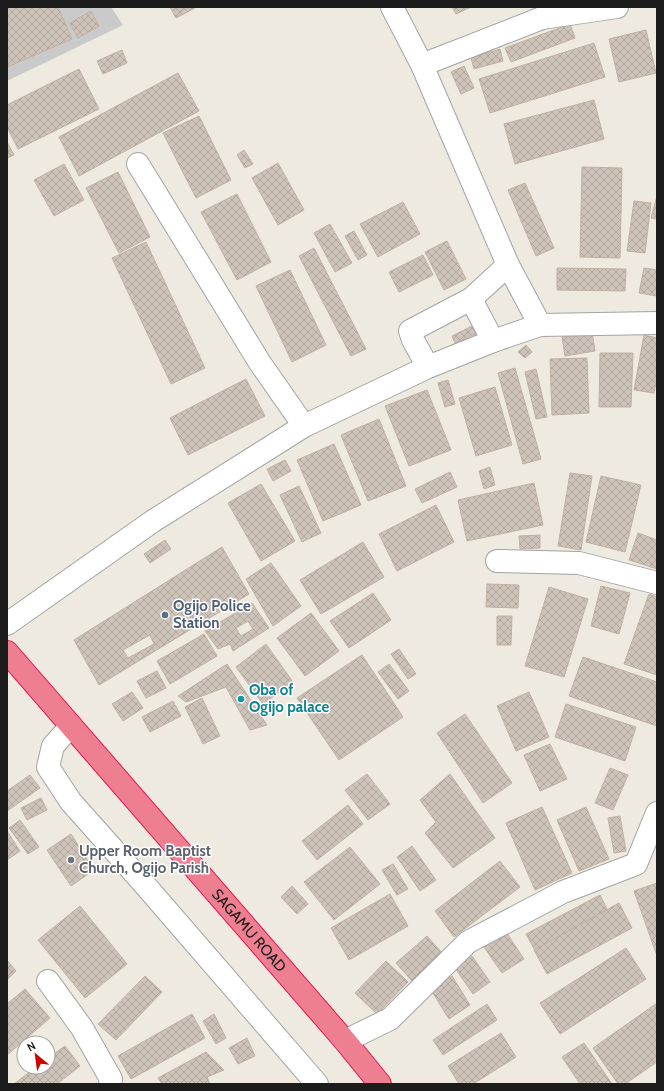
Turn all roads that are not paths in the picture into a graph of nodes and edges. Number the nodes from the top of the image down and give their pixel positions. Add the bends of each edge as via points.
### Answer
1 (392, 7) edge
2 (617, 7) edge
3 (422, 65) junction
4 (138, 164) dead end
5 (508, 266) junction
6 (471, 299) junction
7 (657, 323) edge
8 (540, 324) junction
9 (493, 341) junction
10 (428, 367) junction
11 (304, 426) junction
12 (497, 561) dead end
13 (657, 583) edge
14 (7, 624) edge
15 (7, 652) edge
16 (71, 726) junction
17 (657, 813) edge
18 (48, 981) dead end
19 (345, 1041) junction
20 (110, 1084) edge
21 (317, 1084) edge
22 (380, 1084) edge

1 - 3 street
2 - 3 street via 542,18
3 - 5 street
4 - 11 street via 260,364
5 - 6 street
5 - 8 street
6 - 9 street
6 - 10 street via 410,331
7 - 8 street
8 - 9 street
9 - 10 street
10 - 11 street
11 - 14 street via 153,521
12 - 13 street via 579,563
15 - 16 highway, SAGAMU ROAD
16 - 19 highway, SAGAMU ROAD
16 - 21 street via 53,746 48,767 70,802
17 - 19 street via 636,864 563,892 468,942 390,1019
18 - 20 street via 82,1028 110,1079
19 - 22 highway, SAGAMU ROAD

